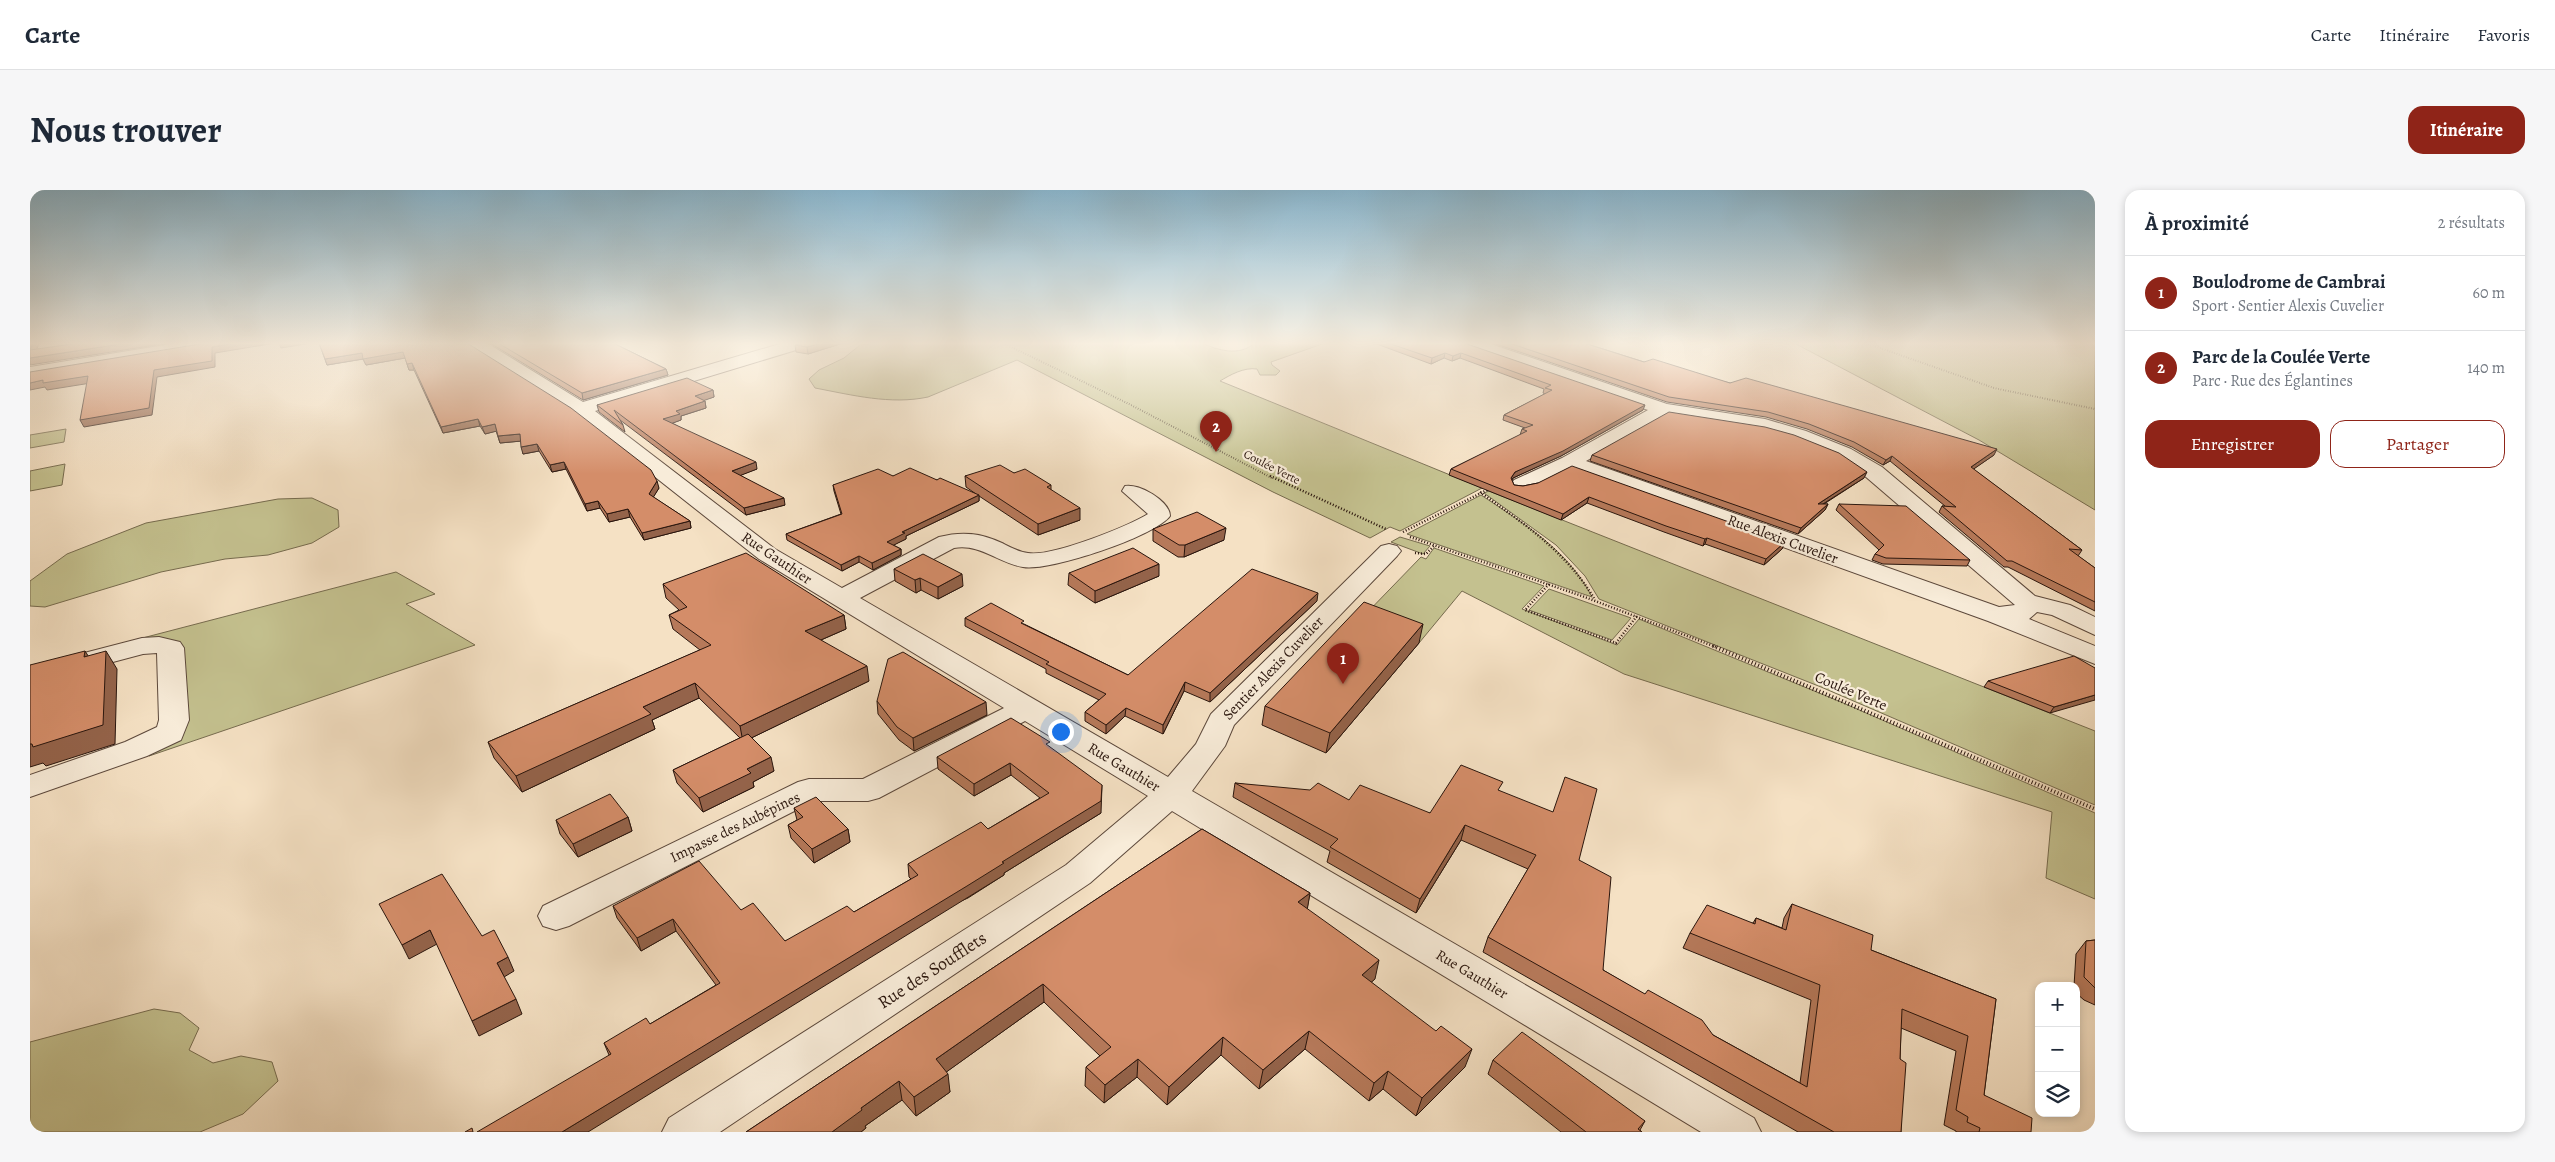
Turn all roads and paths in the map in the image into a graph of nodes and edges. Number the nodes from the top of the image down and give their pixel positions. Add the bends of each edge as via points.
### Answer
1 (546, 387) edge
2 (654, 387) edge
3 (1093, 387) edge
4 (1600, 387) edge
5 (1991, 387) edge
6 (581, 409) junction
7 (1664, 409) junction
8 (2095, 410) edge
9 (1569, 462) junction
10 (1522, 485) joint
11 (1133, 491) dead end
12 (1480, 492) junction
13 (1395, 542) junction
14 (1549, 584) junction
15 (840, 599) junction
16 (1596, 601) junction
17 (2026, 601) junction
18 (1996, 615) junction
19 (1637, 616) junction
20 (2095, 627) edge
21 (2095, 656) edge
22 (30, 676) edge
23 (1026, 709) junction
24 (30, 786) edge
25 (1169, 794) junction
26 (2095, 809) edge
27 (556, 916) dead end
28 (684, 1132) edge
29 (1739, 1132) edge

1 - 6 street, Rue Gauthier
2 - 6 street
3 - 13 path, Coulée Verte
4 - 7 street
5 - 8 path
6 - 15 street, Rue Gauthier via 767,554
7 - 9 street
7 - 17 street via 1765,425 1815,441 1855,459
9 - 10 street
9 - 18 street, Rue Alexis Cuvelier
10 - 12 path
11 - 15 street via 1156,506 1159,516 1062,556 1036,562 1023,560 977,541 959,538
12 - 13 path
12 - 16 path via 1558,549 1583,578
13 - 14 path, Coulée Verte
13 - 25 street, Sentier Alexis Cuvelier via 1221,721 1210,746 1188,777
14 - 16 path, Coulée Verte
14 - 19 path via 1525,610 1616,643
15 - 23 street, Rue Gauthier
16 - 19 path, Coulée Verte
17 - 18 street, Rue Alexis Cuvelier via 2028,606 2022,613
17 - 20 street via 2061,610
18 - 21 street, Rue Alexis Cuvelier
19 - 26 path, Coulée Verte
22 - 24 street via 142,646 170,648 174,720 170,733 136,749
23 - 25 street, Rue Gauthier
23 - 27 street, Impasse des Aubépines via 868,790 809,790
25 - 28 street, Rue des Soufflets via 1141,822 1078,874
25 - 29 street, Rue Gauthier

